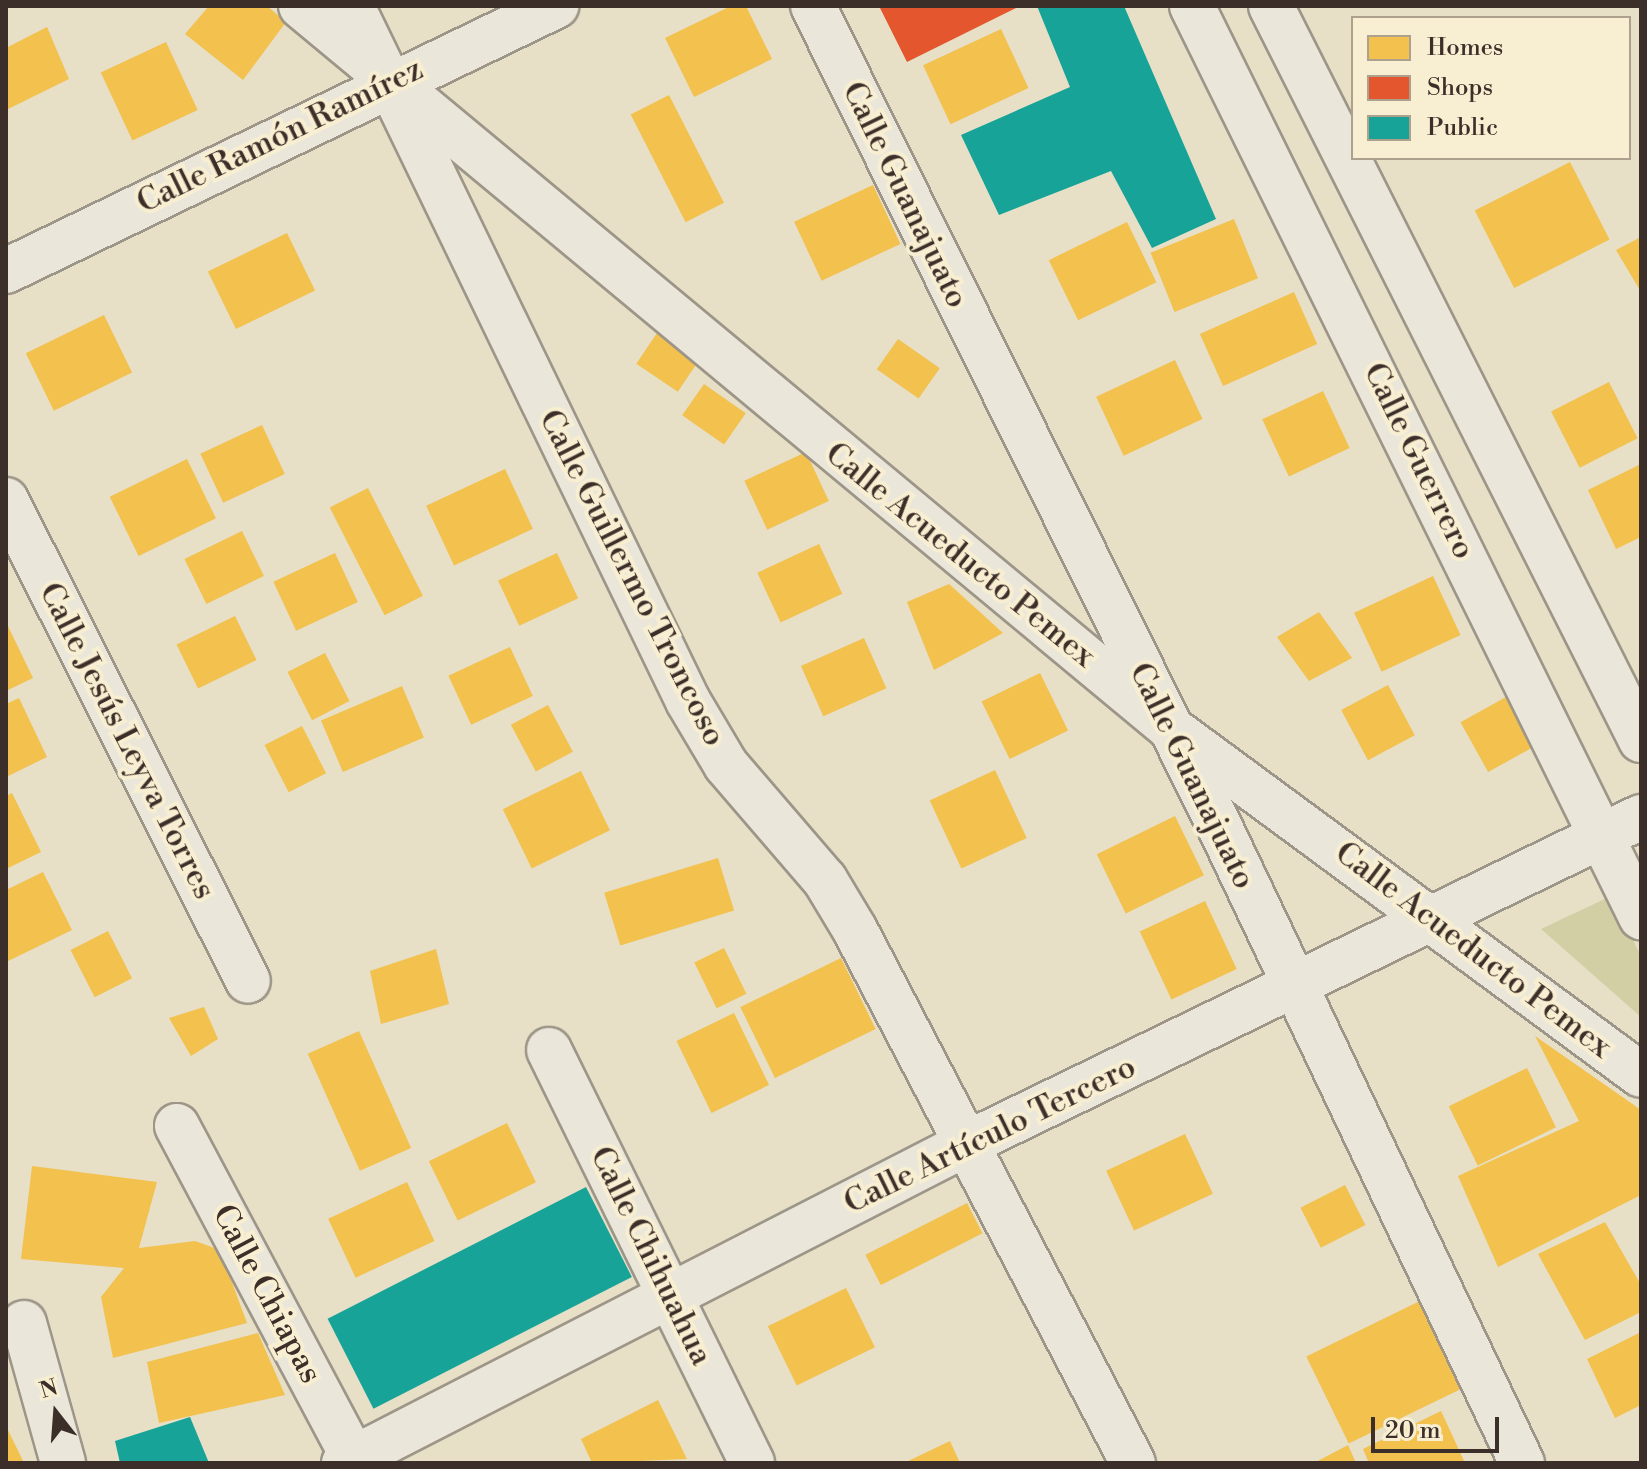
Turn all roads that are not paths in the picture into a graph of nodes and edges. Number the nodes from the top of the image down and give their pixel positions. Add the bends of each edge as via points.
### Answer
1 (301, 6) edge
2 (352, 6) edge
3 (556, 6) edge
4 (813, 6) edge
5 (1192, 6) edge
6 (1271, 6) edge
7 (392, 81) junction
8 (6, 271) edge
9 (6, 500) edge
10 (1169, 727) junction
11 (1641, 740) edge
12 (1641, 817) edge
13 (1600, 836) junction
14 (1430, 917) junction
15 (1641, 917) edge
16 (248, 981) dead end
17 (1290, 988) junction
18 (549, 1050) dead end
19 (1641, 1075) edge
20 (177, 1126) dead end
21 (968, 1143) junction
22 (671, 1296) junction
23 (24, 1323) dead end
24 (351, 1461) edge
25 (63, 1463) edge
26 (752, 1463) edge
27 (1133, 1463) edge
28 (1522, 1463) edge

1 - 7 street, Calle Acueducto Pemex
2 - 7 street, Calle Guillermo Troncoso
3 - 7 street, Calle Ramón Ramírez
4 - 10 street, Calle Guanajuato
5 - 13 street, Calle Guerrero
6 - 11 street
7 - 8 street, Calle Ramón Ramírez
7 - 10 street, Calle Acueducto Pemex
7 - 21 street, Calle Guillermo Troncoso via 688,701 726,765 825,880
9 - 16 street, Calle Jesús Leyva Torres
10 - 14 street, Calle Acueducto Pemex
10 - 17 street, Calle Guanajuato
12 - 13 street, Calle Artículo Tercero
13 - 14 street, Calle Artículo Tercero
13 - 15 street, Calle Guerrero
14 - 17 street, Calle Artículo Tercero
14 - 19 street, Calle Acueducto Pemex
17 - 21 street, Calle Artículo Tercero
17 - 28 street, Calle Guanajuato
18 - 22 street, Calle Chihuahua
20 - 24 street, Calle Chiapas
21 - 22 street, Calle Artículo Tercero
21 - 27 street, Calle Guillermo Troncoso
22 - 24 street, Calle Artículo Tercero
22 - 26 street, Calle Chihuahua
23 - 25 street

